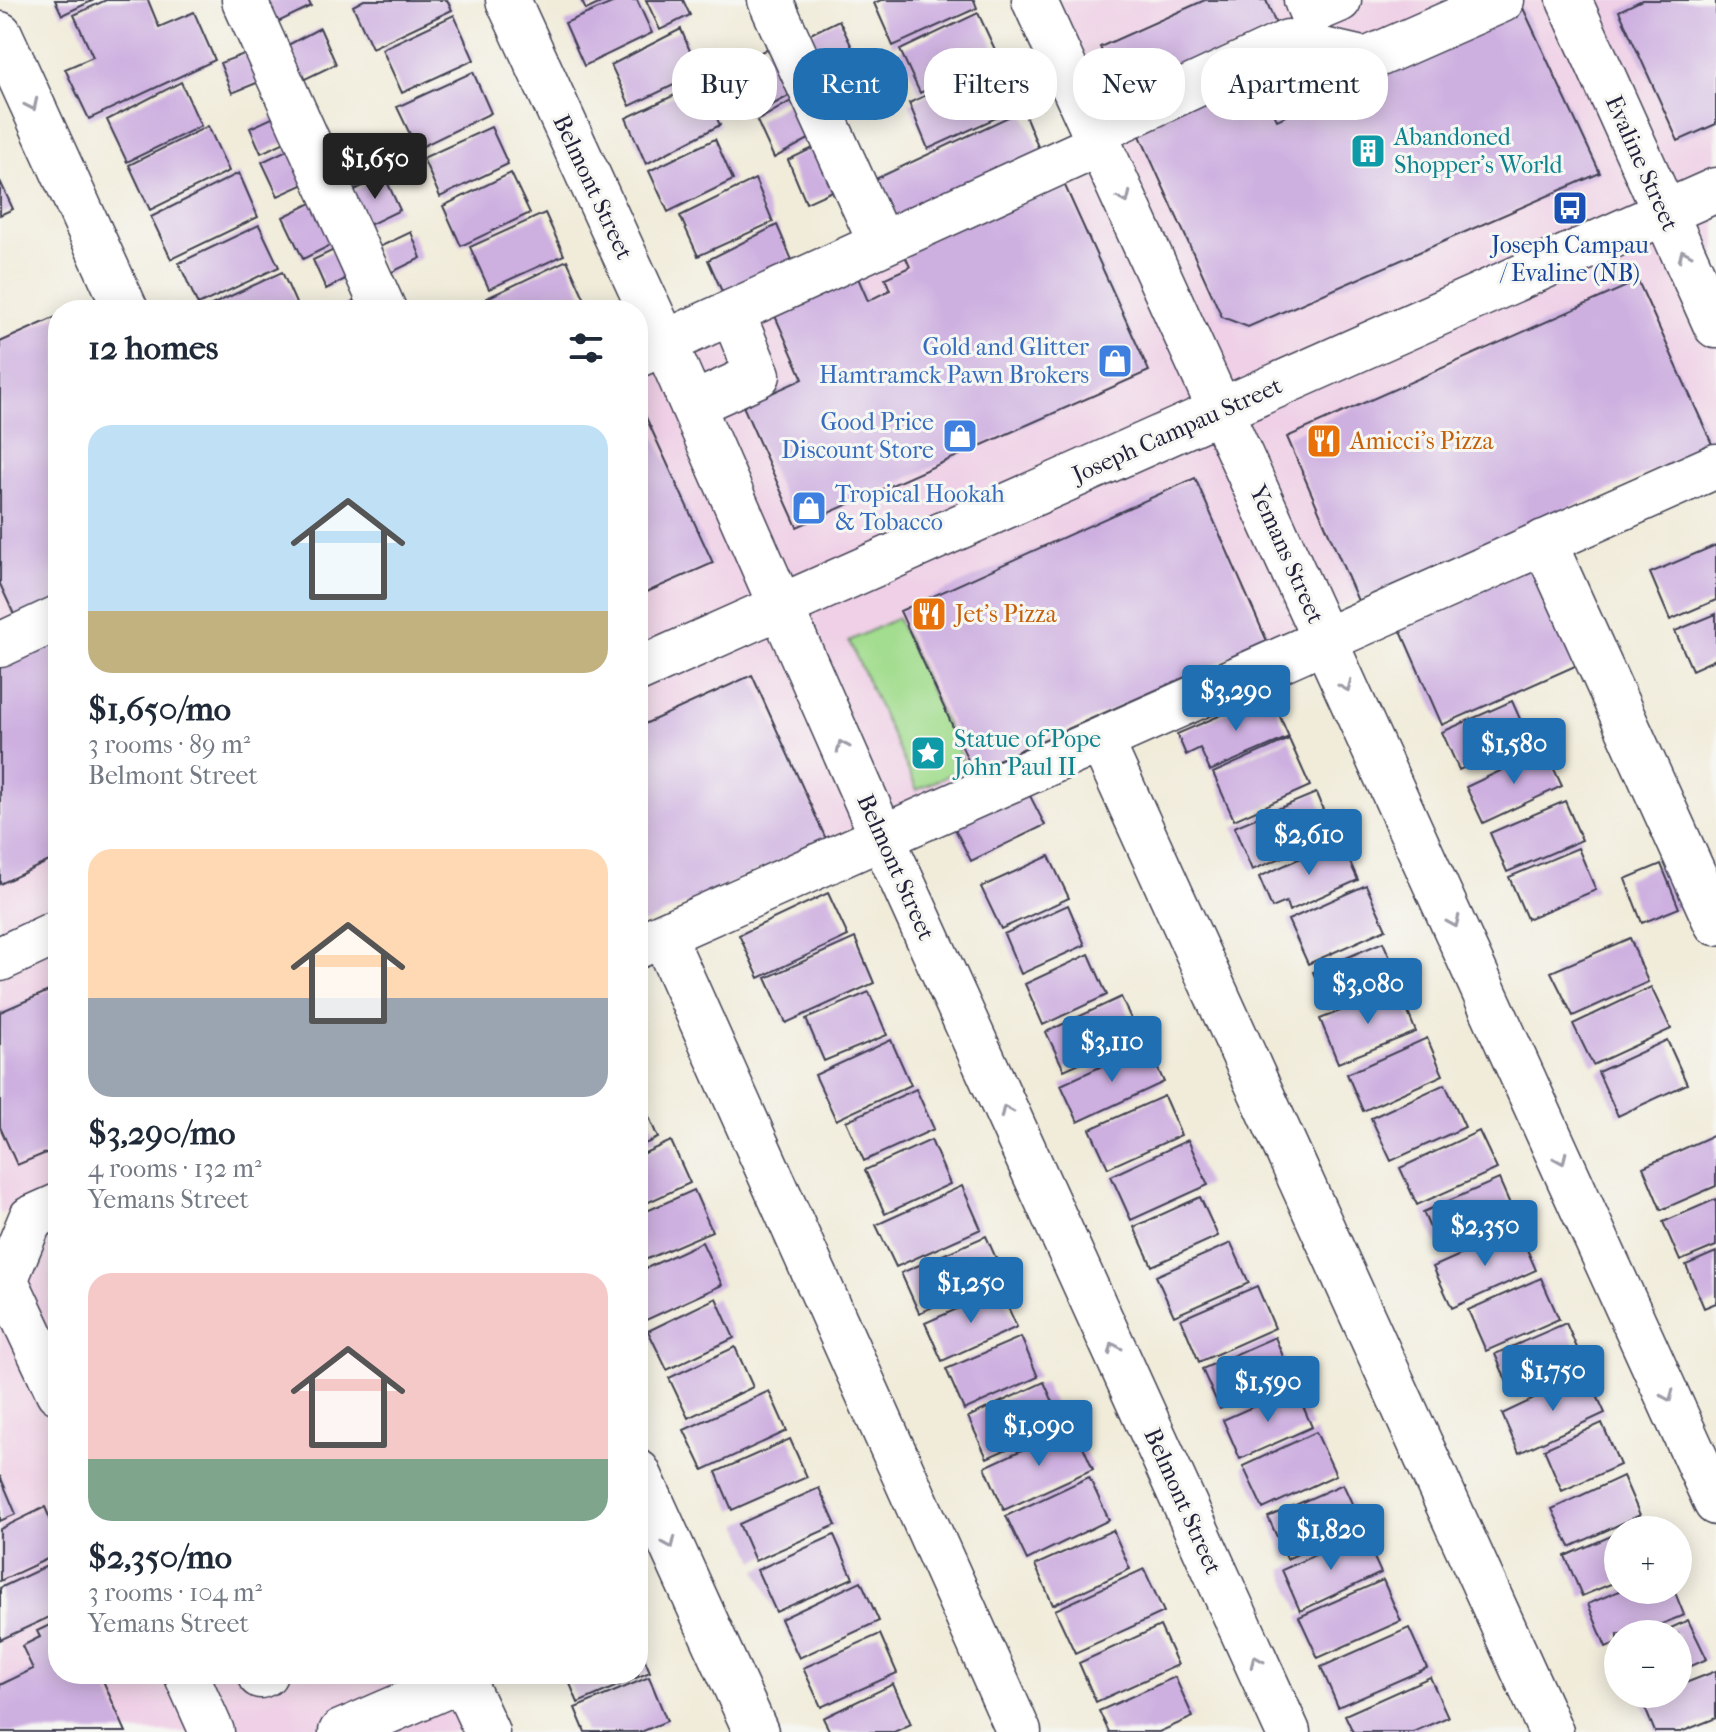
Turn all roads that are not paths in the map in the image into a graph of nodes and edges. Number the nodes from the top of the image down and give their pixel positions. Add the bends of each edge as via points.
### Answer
1 (244, 0) edge
2 (508, 0) edge
3 (770, 0) edge
4 (1034, 0) edge
5 (1502, 0) edge
6 (1569, 0) edge
7 (1311, 13) edge
8 (0, 34) edge
9 (1097, 138) junction
10 (1716, 190) edge
11 (1665, 213) junction
12 (881, 244) junction
13 (121, 300) edge
14 (379, 300) edge
15 (631, 300) edge
16 (732, 312) junction
17 (1716, 326) edge
18 (651, 349) edge
19 (692, 405) junction
20 (1222, 411) junction
21 (1716, 466) edge
22 (1544, 542) junction
23 (780, 607) junction
24 (48, 621) edge
25 (4, 634) edge
26 (1325, 638) junction
27 (648, 666) edge
28 (1101, 740) junction
29 (883, 839) junction
30 (1716, 923) edge
31 (48, 937) edge
32 (650, 940) edge
33 (0, 959) edge
34 (48, 1210) edge
35 (2, 1281) edge
36 (48, 1372) edge
37 (648, 1494) edge
38 (1716, 1503) edge
39 (190, 1684) edge
40 (434, 1684) edge
41 (445, 1684) edge
42 (212, 1732) edge
43 (341, 1732) edge
44 (487, 1732) edge
45 (756, 1732) edge
46 (1019, 1732) edge
47 (1288, 1732) edge
48 (1551, 1732) edge

1 - 14 street
2 - 15 street, Belmont Street
3 - 12 street
4 - 9 street, Yemans Street
5 - 7 street via 1366,60
6 - 11 street, Evaline Street
7 - 9 street
8 -> 13 street
9 - 12 street
9 -> 20 street, Yemans Street
10 - 11 street, Joseph Campau Street
17 -> 11 street, Evaline Street
11 - 20 street, Joseph Campau Street
12 - 16 street
16 - 18 street
16 - 19 street via 758,375
18 - 19 street, Belmont Street
19 - 23 street, Belmont Street
20 - 23 street, Joseph Campau Street
20 - 26 street, Yemans Street
21 - 22 street
22 - 26 street
22 - 30 street
23 - 27 street, Joseph Campau Street
29 -> 23 street, Belmont Street
24 - 25 street
26 - 28 street
26 -> 38 street, Yemans Street
28 - 29 street
28 - 48 street
29 - 32 street
47 -> 29 street, Belmont Street
31 - 33 street
32 - 46 street
34 - 35 street via 31,1218
35 - 36 street
37 -> 45 street
39 - 42 street
40 - 43 street
41 - 44 street

